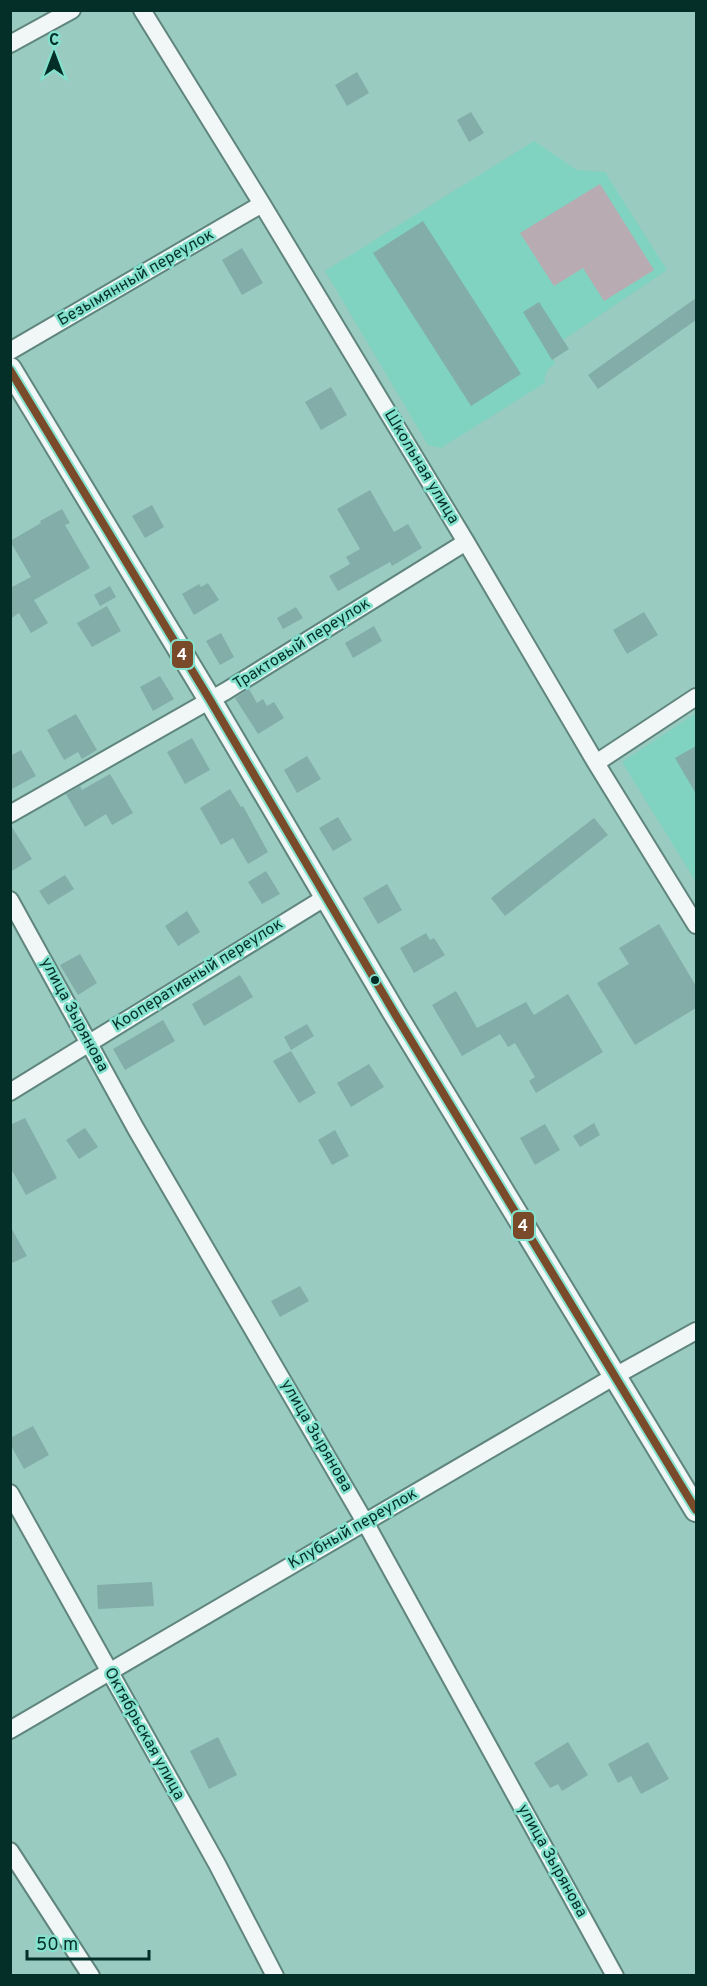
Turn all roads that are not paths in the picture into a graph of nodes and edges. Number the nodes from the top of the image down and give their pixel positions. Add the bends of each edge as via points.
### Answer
1 (72, 10) edge
2 (142, 10) edge
3 (10, 44) edge
4 (262, 204) junction
5 (10, 351) edge
6 (10, 369) edge
7 (466, 542) junction
8 (696, 697) edge
9 (210, 700) junction
10 (596, 763) junction
11 (10, 814) edge
12 (326, 897) junction
13 (10, 900) edge
14 (696, 925) edge
15 (89, 1043) junction
16 (10, 1092) edge
17 (696, 1330) edge
18 (615, 1376) junction
19 (10, 1493) edge
20 (696, 1510) edge
21 (365, 1522) junction
22 (109, 1671) junction
23 (10, 1730) edge
24 (10, 1851) edge
25 (92, 1976) edge
26 (275, 1976) edge
27 (615, 1976) edge

1 - 3 street
2 - 4 street, Школьная улица
4 - 5 street, Безымянный переулок
4 - 7 street, Школьная улица
6 - 9 main road
7 - 9 street, Трактовый переулок
7 - 10 street, Школьная улица
8 - 10 street
9 - 11 street, Трактовый переулок
9 - 12 main road
10 - 14 street, Школьная улица
12 - 15 street, Кооперативный переулок
12 - 18 main road
13 - 15 street, улица Зырянова
15 - 16 street, Кооперативный переулок
15 - 21 street, улица Зырянова
17 - 18 street, Клубный переулок
18 - 20 main road
18 - 21 street, Клубный переулок
19 - 22 street, Октябрьская улица
21 - 22 street, Клубный переулок
21 - 27 street, улица Зырянова
22 - 23 street, Клубный переулок
22 - 26 street, Октябрьская улица
24 - 25 street

